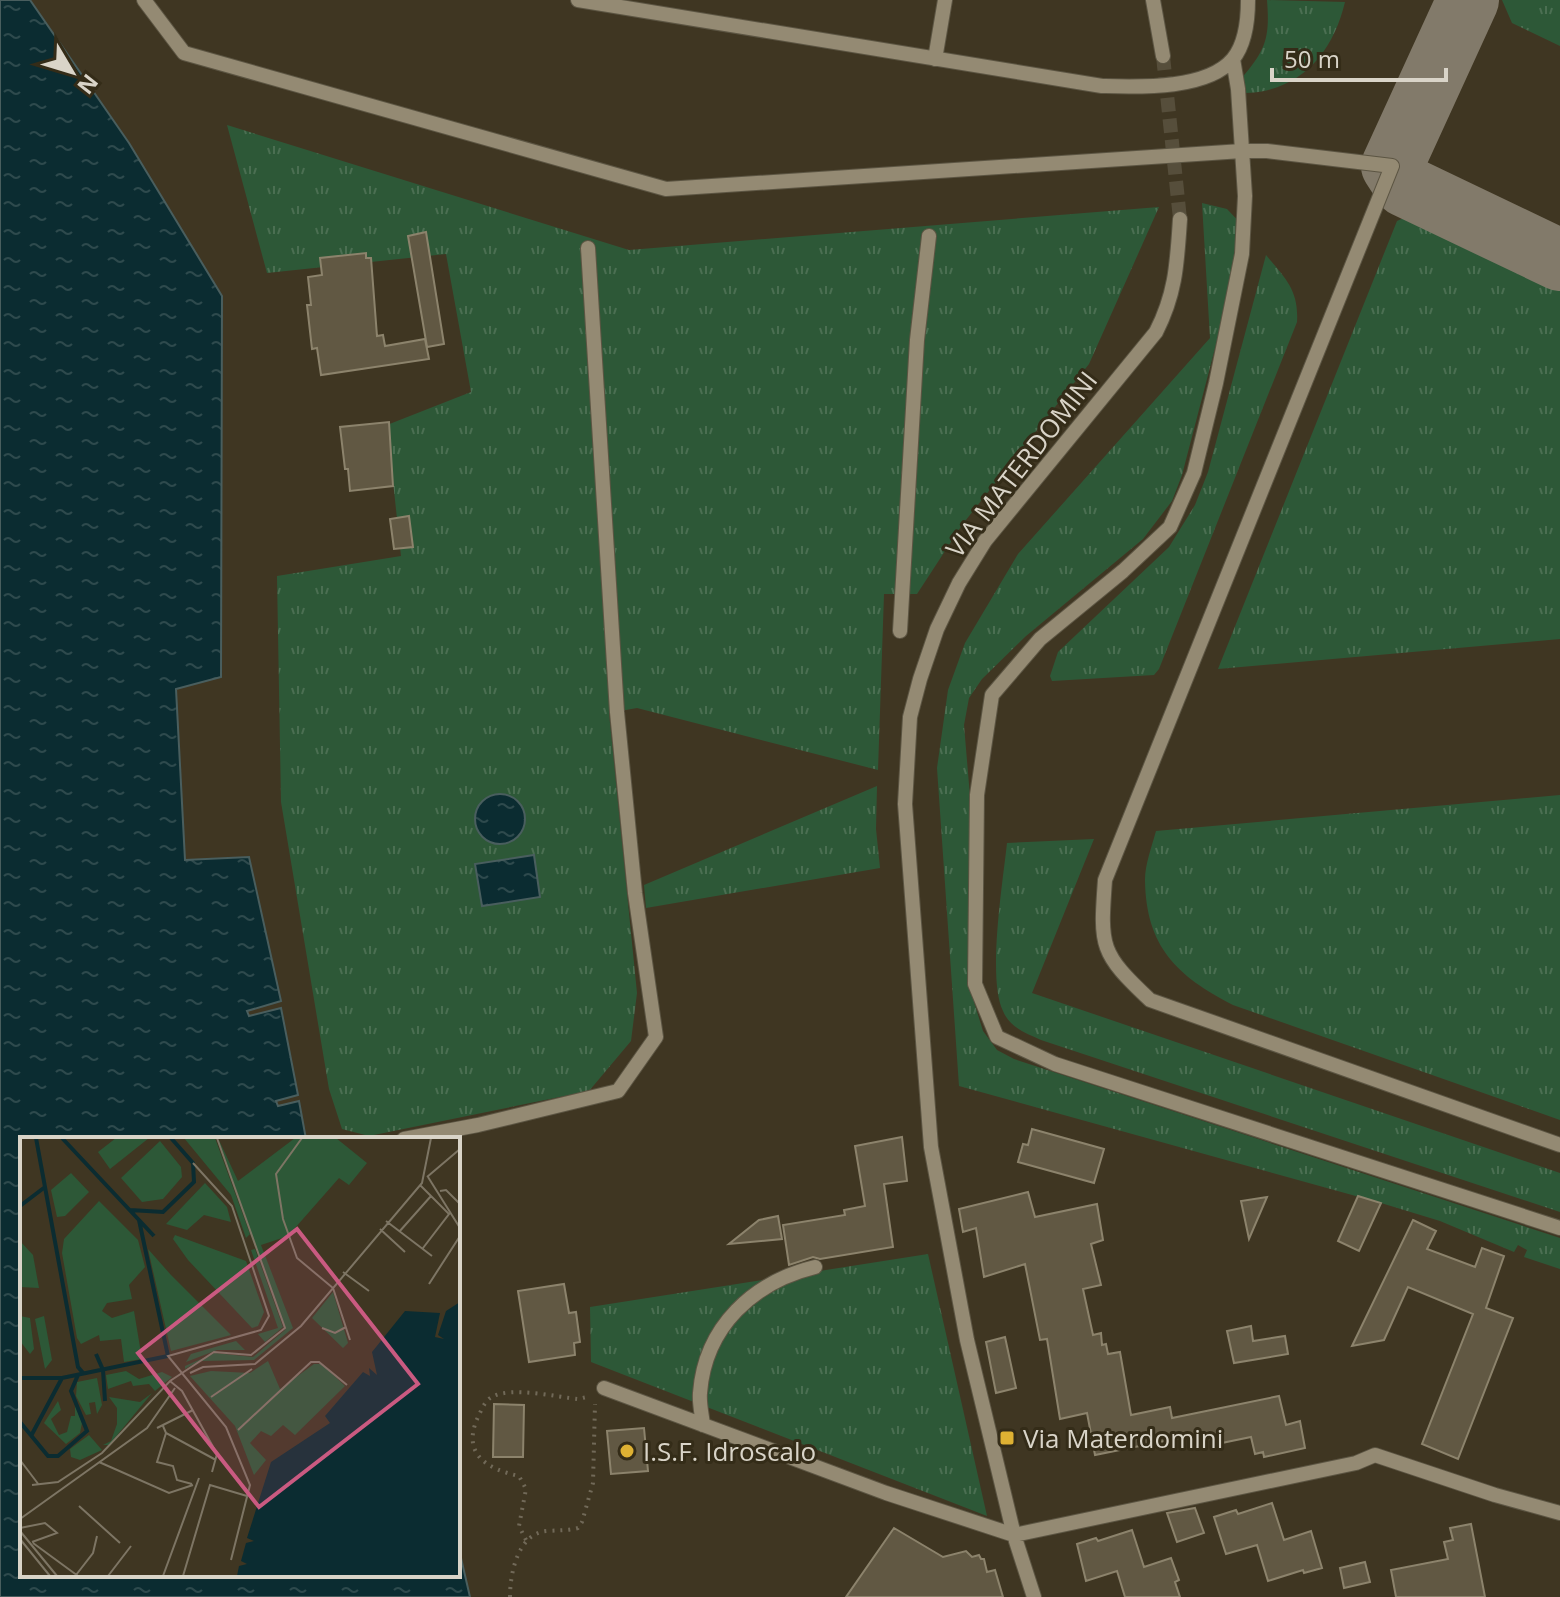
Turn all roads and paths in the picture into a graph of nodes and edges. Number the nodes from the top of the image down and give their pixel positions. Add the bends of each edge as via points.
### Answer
1 (144, 0) edge
2 (578, 0) edge
3 (945, 0) edge
4 (1153, 0) edge
5 (1248, 0) edge
6 (1163, 56) tunnel mouth
7 (935, 59) junction
8 (1233, 59) junction
9 (1242, 151) junction
10 (1180, 219) tunnel mouth
11 (929, 236) dead end
12 (588, 248) dead end
13 (900, 631) dead end
14 (415, 1137) edge
15 (1560, 1145) edge
16 (1560, 1228) edge
17 (815, 1267) dead end
18 (602, 1391) junction
19 (703, 1425) junction
20 (1560, 1513) edge
21 (1014, 1535) junction
22 (526, 1540) junction
23 (510, 1597) edge
24 (1034, 1597) edge

1 - 9 street via 184,53 666,189
2 - 7 street
3 - 7 street
4 - 6 street
5 - 8 street via 1248,27
7 - 8 street via 1102,86 1149,87 1202,79
8 - 9 street
9 - 15 street via 1392,166 1105,880 1102,926 1107,953 1150,1000
9 - 16 street via 1242,254 1194,473 1170,527 1040,639 992,695 977,795 975,984 997,1037 1055,1064
10 - 21 street, VIA MATERDOMINI via 1176,275 1156,332 985,541 937,629 910,717 905,804 931,1147 967,1340
11 - 13 street via 917,340
12 - 14 street via 617,712 656,1037 618,1091
17 - 19 street via 759,1289 721,1330 700,1393
18 - 19 street
18 - 22 path via 595,1404 593,1483 582,1522 578,1528 544,1530
18 - 22 path via 578,1399 514,1392 492,1396 485,1403 473,1441 490,1468 519,1476 526,1489 519,1526
19 - 21 street
20 - 21 street via 1375,1455
21 - 24 street, VIA MATERDOMINI
22 - 23 path via 516,1560

